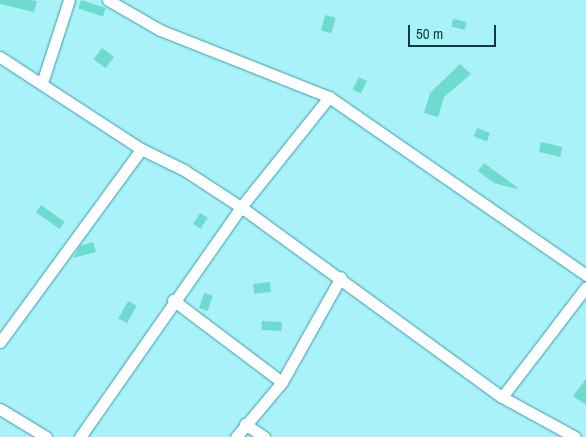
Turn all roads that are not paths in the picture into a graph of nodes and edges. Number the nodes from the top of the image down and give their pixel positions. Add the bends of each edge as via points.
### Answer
1 (69, 0) edge
2 (108, 0) edge
3 (0, 57) edge
4 (42, 83) junction
5 (329, 98) junction
6 (141, 149) junction
7 (241, 207) junction
8 (586, 275) edge
9 (341, 276) junction
10 (586, 287) edge
11 (173, 300) junction
12 (0, 342) edge
13 (282, 382) junction
14 (502, 398) junction
15 (0, 409) edge
16 (246, 424) junction
17 (46, 437) edge
18 (80, 437) edge
19 (236, 437) edge
20 (264, 437) edge
21 (575, 437) edge

1 - 4 street
2 - 5 street via 160,30
3 - 4 street
4 - 6 street
5 - 7 street
5 - 8 street
6 - 7 street via 184,170
6 - 12 street
7 - 9 street
7 - 11 street
9 - 13 street
9 - 14 street
10 - 14 street
11 - 13 street
11 - 18 street
13 - 16 street
14 - 21 street
15 - 17 street
16 - 19 street
16 - 20 street

